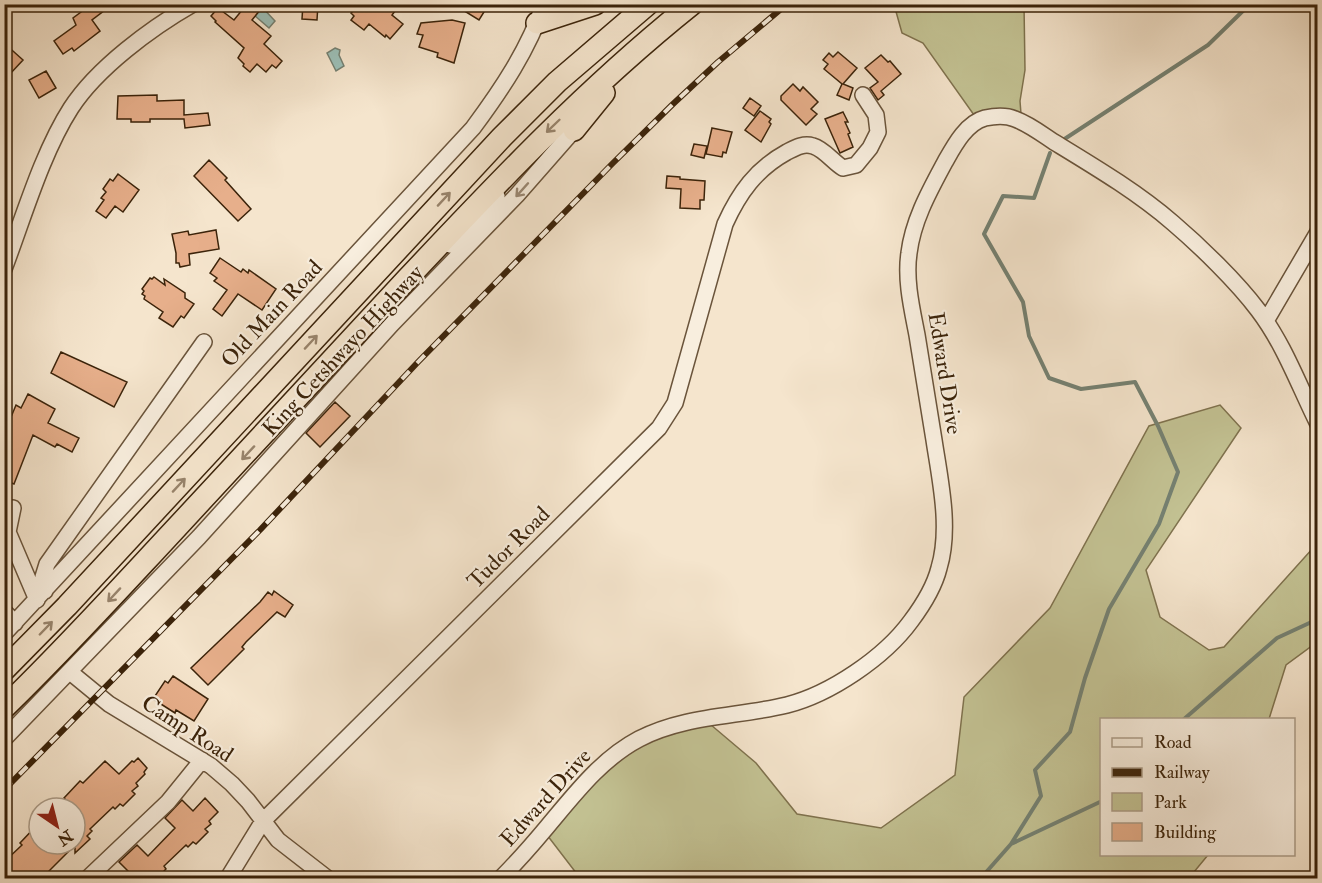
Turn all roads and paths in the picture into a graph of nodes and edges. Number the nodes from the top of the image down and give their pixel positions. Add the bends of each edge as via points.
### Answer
1 (193, 4) edge
2 (595, 4) edge
3 (648, 4) edge
4 (692, 4) edge
5 (568, 8) edge
6 (541, 14) edge
7 (648, 39) junction
8 (863, 95) dead end
9 (574, 130) joint
10 (4, 222) edge
11 (20, 229) junction
12 (1317, 232) edge
13 (4, 269) edge
14 (1266, 321) junction
15 (204, 342) dead end
16 (1317, 424) edge
17 (14, 508) dead end
18 (41, 595) junction
19 (4, 611) edge
20 (15, 623) junction
21 (4, 634) edge
22 (4, 670) edge
23 (70, 672) junction
24 (4, 708) edge
25 (4, 739) edge
26 (202, 760) junction
27 (263, 821) junction
28 (88, 879) edge
29 (228, 879) edge
30 (327, 879) edge
31 (501, 879) edge

1 - 11 street via 130,48 75,102 59,130
2 - 5 highway
22 -> 3 highway, King Cetshwayo Highway via 514,124
4 - 7 highway, King Cetshwayo Highway
5 - 6 highway
6 - 18 street, Old Main Road via 513,72 473,128
7 - 9 highway
7 -> 24 highway, King Cetshwayo Highway via 509,171 86,626
8 - 27 street, Tudor Road via 876,115 878,132 856,165 843,168 813,146 800,145 774,159 750,180 735,202 725,224 675,403 659,428
9 -> 23 street via 342,378 200,537
10 - 11 street
11 - 13 street
12 - 14 street
14 - 16 street, Edward Drive
14 - 31 street, Edward Drive via 1176,225 1083,159 1016,119 990,117 972,124 954,146 928,193 912,233 908,256 910,292 941,483 944,532 940,566 931,591 909,624 882,651 827,690 785,705 672,726 614,755
15 - 18 street via 47,564
17 - 18 street via 9,535
18 - 20 street, Old Main Road
19 - 20 street
20 - 21 street, Old Main Road
23 - 25 street
23 - 26 street, Camp Road via 109,704
26 - 27 street, Camp Road via 232,784
26 - 28 street via 168,802
27 - 29 street, Tudor Road
27 - 30 street, Camp Road via 278,840

